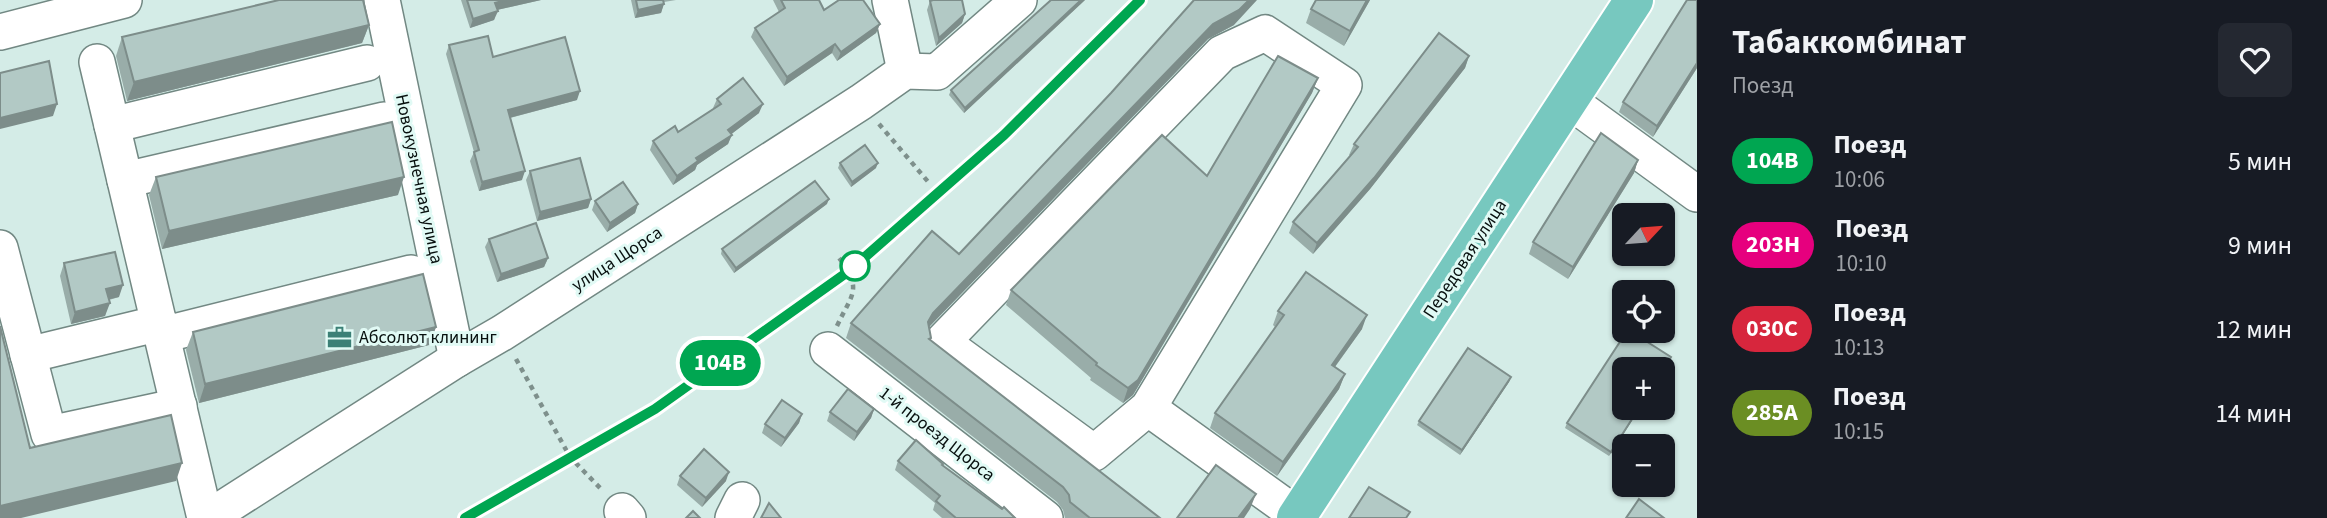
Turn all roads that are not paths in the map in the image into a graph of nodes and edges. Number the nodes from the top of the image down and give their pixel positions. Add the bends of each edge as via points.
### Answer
1 (124, 0) edge
2 (382, 0) edge
3 (890, 0) edge
4 (1019, 0) edge
5 (1612, 0) edge
6 (1634, 0) edge
7 (0, 32) edge
8 (97, 62) dead end
9 (367, 64) dead end
10 (905, 71) junction
11 (1568, 100) junction
12 (384, 120) dead end
13 (112, 125) junction
14 (125, 180) junction
15 (1697, 194) edge
16 (0, 248) edge
17 (411, 272) dead end
18 (161, 329) junction
19 (828, 351) road end
20 (28, 355) junction
21 (457, 359) junction
22 (180, 406) junction
23 (1148, 408) junction
24 (1285, 514) edge
25 (206, 518) edge
26 (1045, 518) edge

1 - 7 street
2 - 21 street, Новокузнечная улица
3 - 10 street
4 - 10 street via 937,72
5 - 24 main road, Передовая улица
6 - 11 main road, Передовая улица
8 - 13 street
9 - 13 street
10 - 21 street, улица Щорса
11 - 15 street
11 - 24 main road, Передовая улица
12 - 14 street
13 - 14 street
14 - 18 street
16 - 20 street
17 - 18 street
18 - 20 street
18 - 22 street
19 - 26 street, 1-й проезд Щорса
20 - 22 street via 48,434
21 - 25 street, улица Щорса
22 - 25 street
23 - 23 street via 1344,85 1265,33 1222,53 942,342 1094,453
23 - 24 street

